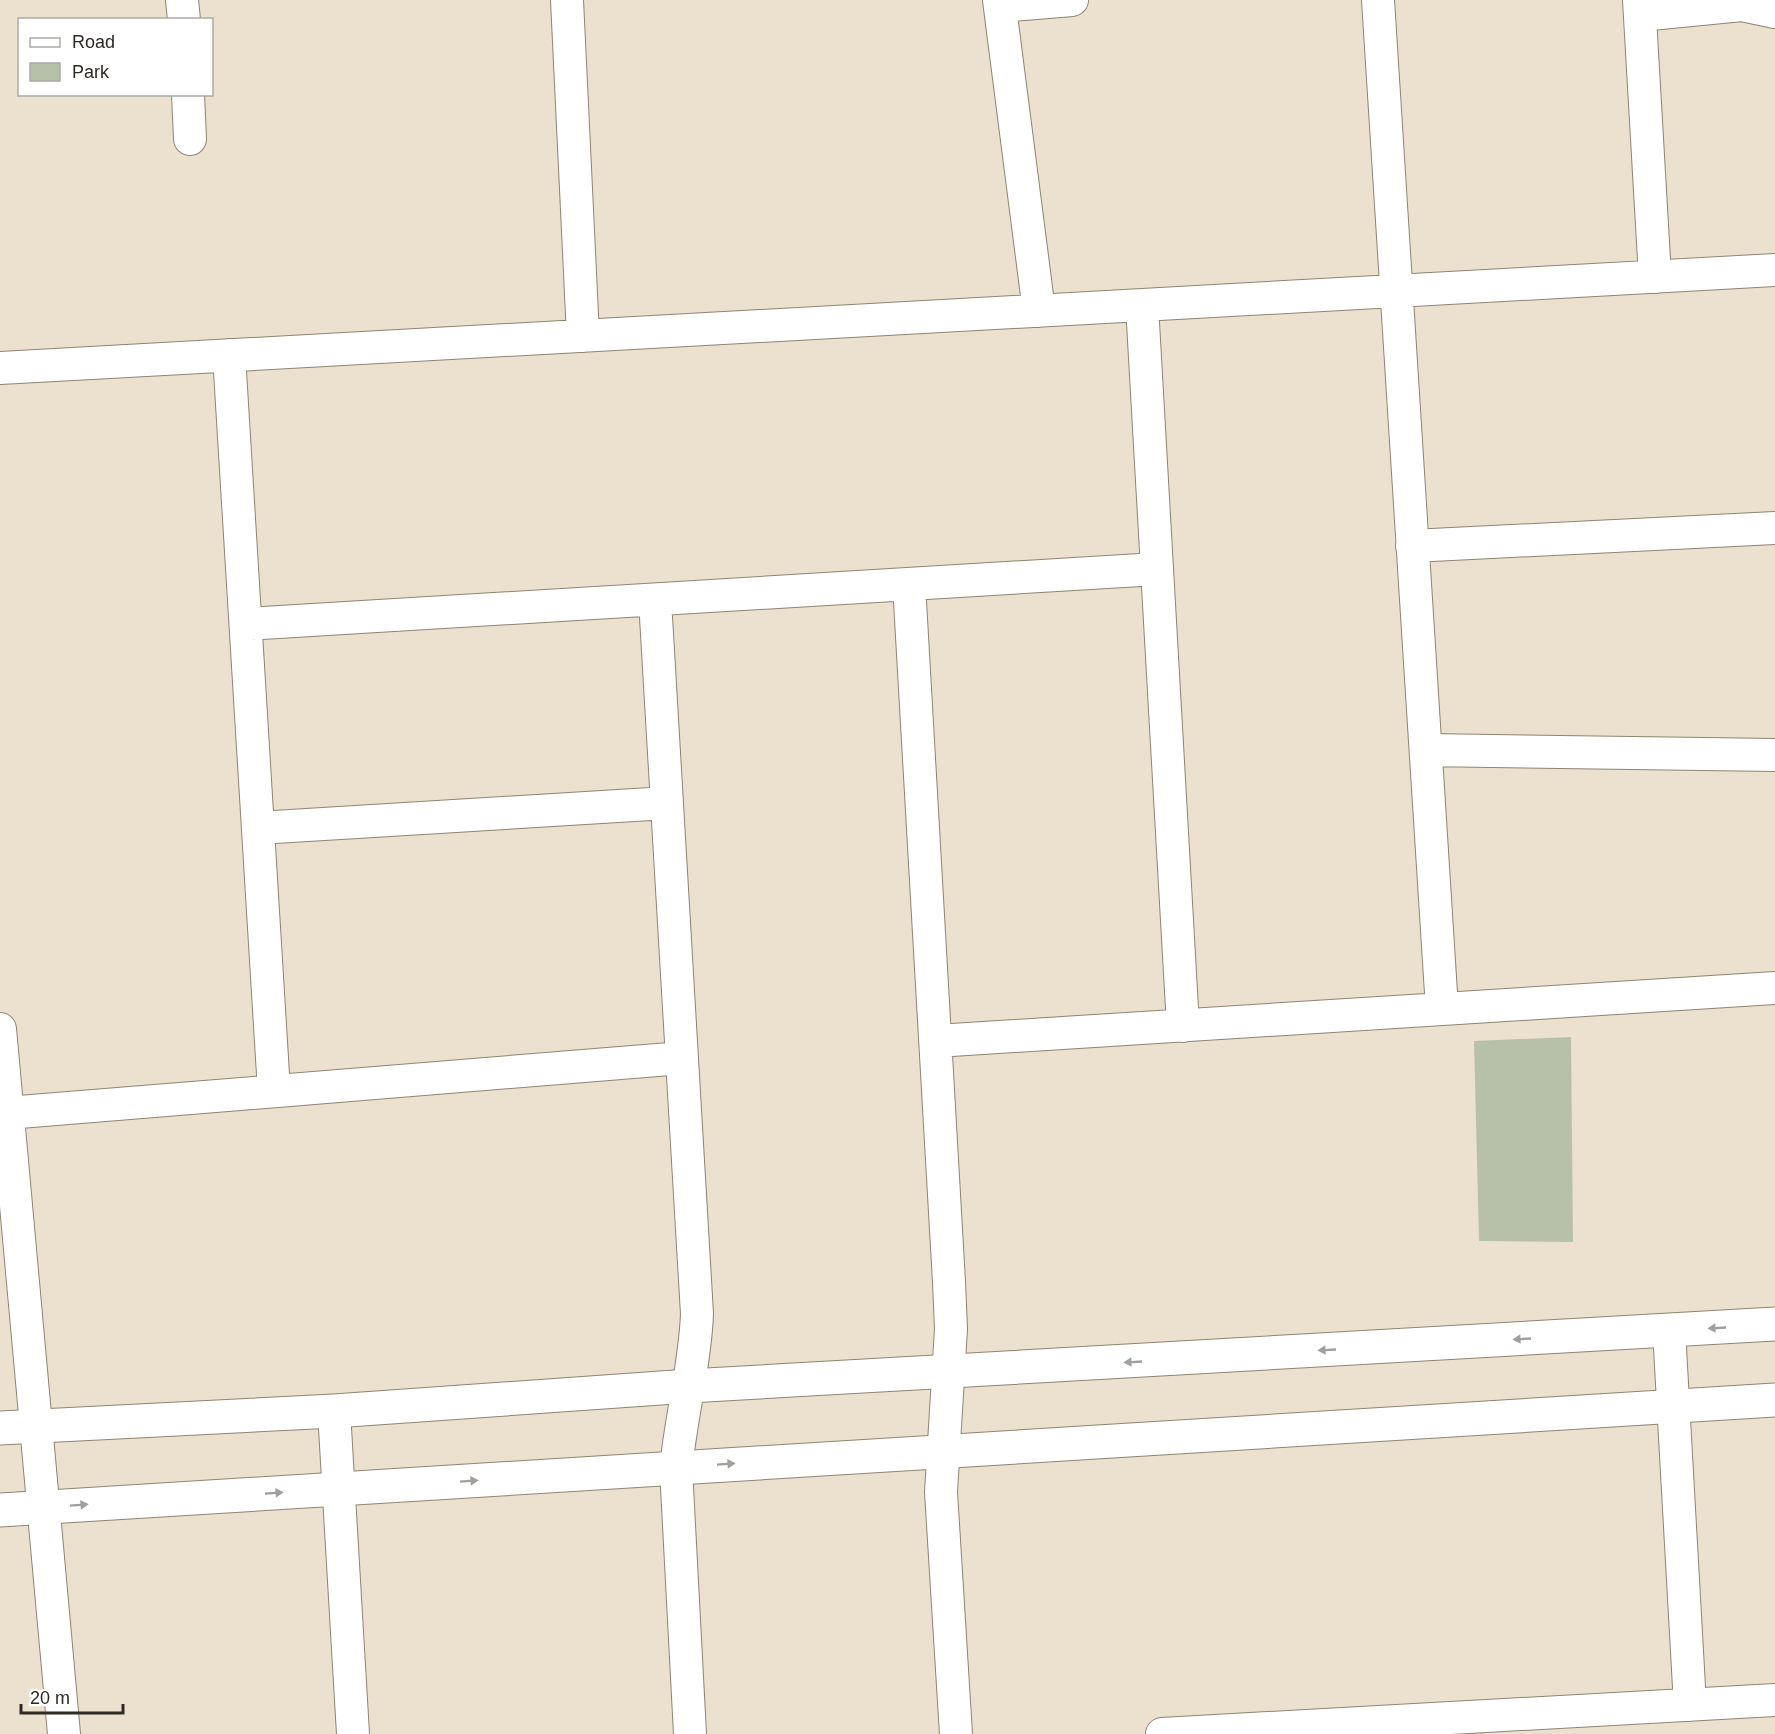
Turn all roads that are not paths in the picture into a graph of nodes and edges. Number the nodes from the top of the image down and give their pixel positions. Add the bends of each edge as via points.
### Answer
1 (182, 0) edge
2 (567, 0) edge
3 (1072, 0) edge
4 (1378, 0) edge
5 (999, 3) edge
6 (1639, 8) edge
7 (1775, 12) edge
8 (184, 18) edge
9 (188, 96) edge
10 (190, 139) dead end
11 (1775, 270) edge
12 (1655, 277) junction
13 (1396, 291) junction
14 (1142, 305) junction
15 (1039, 311) junction
16 (583, 336) junction
17 (230, 355) junction
18 (0, 368) edge
19 (1775, 528) edge
20 (1412, 546) junction
21 (1157, 569) junction
22 (909, 584) junction
23 (655, 600) junction
24 (246, 624) junction
25 (1426, 750) junction
26 (1775, 755) edge
27 (667, 803) junction
28 (258, 828) junction
29 (1775, 988) edge
30 (1442, 1009) junction
31 (1183, 1026) junction
32 (0, 1029) edge
33 (0, 1039) edge
34 (936, 1041) junction
35 (682, 1058) junction
36 (274, 1091) junction
37 (7, 1113) junction
38 (1775, 1324) edge
39 (1669, 1330) junction
40 (948, 1372) junction
41 (689, 1386) junction
42 (1775, 1400) edge
43 (1675, 1405) junction
44 (334, 1411) junction
45 (34, 1426) junction
46 (0, 1428) edge
47 (943, 1450) junction
48 (676, 1468) junction
49 (338, 1489) junction
50 (44, 1507) junction
51 (0, 1510) edge
52 (1775, 1700) edge
53 (1690, 1705) junction
54 (1418, 1727) edge
55 (64, 1734) edge
56 (353, 1734) edge
57 (690, 1734) edge
58 (956, 1734) edge
59 (1162, 1734) edge

1 - 8 street
2 - 16 street
3 - 5 street
4 - 13 street
5 - 15 street
6 - 7 street via 1742,5
6 - 12 street
9 - 10 street
11 - 12 street
12 - 13 street
13 - 14 street
13 - 20 street
14 - 15 street
14 - 21 street
15 - 16 street
16 - 17 street
17 - 18 street
17 - 24 street
19 - 20 street
20 - 25 street
21 - 22 street
21 - 31 street
22 - 23 street
22 - 34 street
23 - 24 street
23 - 27 street
24 - 28 street
25 - 26 street
25 - 30 street
27 - 28 street
27 - 35 street
28 - 36 street
29 - 30 street
30 - 31 street
31 - 34 street
32 - 33 street
33 - 37 street
34 - 40 street via 949,1282
35 - 36 street
35 - 41 street via 697,1314
36 - 37 street
37 - 45 street
38 -> 39 street
39 -> 40 street
39 - 43 street
40 - 41 street
40 - 47 street
41 - 44 street
41 - 48 street
42 - 43 street
43 - 47 street
43 - 53 street
44 - 45 street
44 - 49 street
45 - 46 street
45 - 50 street
48 -> 47 street
47 - 58 street via 943,1534
49 -> 48 street
48 - 57 street
50 -> 49 street
49 - 56 street
50 - 51 street
50 - 55 street
52 - 53 street
53 - 54 street
54 - 59 street

